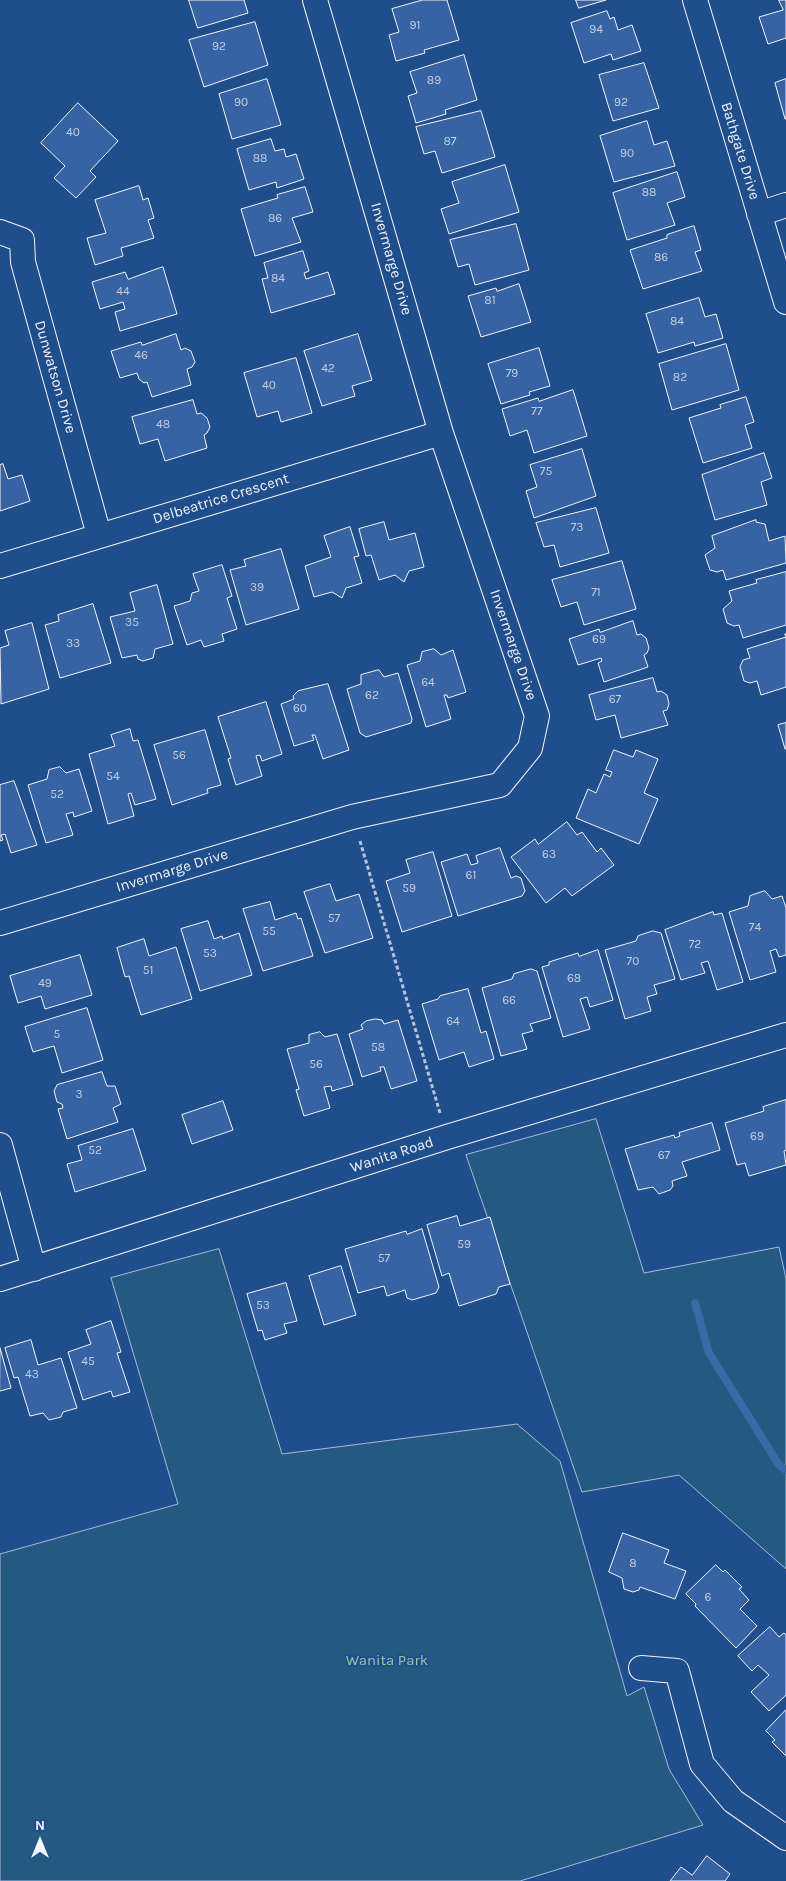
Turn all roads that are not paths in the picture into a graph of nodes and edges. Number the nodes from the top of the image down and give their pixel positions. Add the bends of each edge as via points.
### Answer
1 (315, 0) edge
2 (695, 0) edge
3 (786, 205) edge
4 (759, 214) junction
5 (0, 232) edge
6 (786, 302) edge
7 (442, 433) junction
8 (99, 535) junction
9 (0, 566) edge
10 (0, 924) edge
11 (786, 1035) edge
12 (0, 1145) edge
13 (34, 1269) junction
14 (0, 1279) edge
15 (641, 1668) dead end
16 (786, 1838) edge

1 - 7 street, Invermarge Drive
2 - 4 street, Bathgate Drive
3 - 4 street
4 - 6 street, Bathgate Drive
5 - 8 street, Dunwatson Drive via 22,240 23,262
7 - 8 street, Delbeatrice Crescent
7 - 10 street, Invermarge Drive via 537,716 530,748 500,785 352,817
8 - 9 street, Delbeatrice Crescent
11 - 13 street, Wanita Road via 447,1137
12 - 13 street
13 - 14 street, Wanita Road
15 - 16 street via 677,1671 702,1764 734,1801

